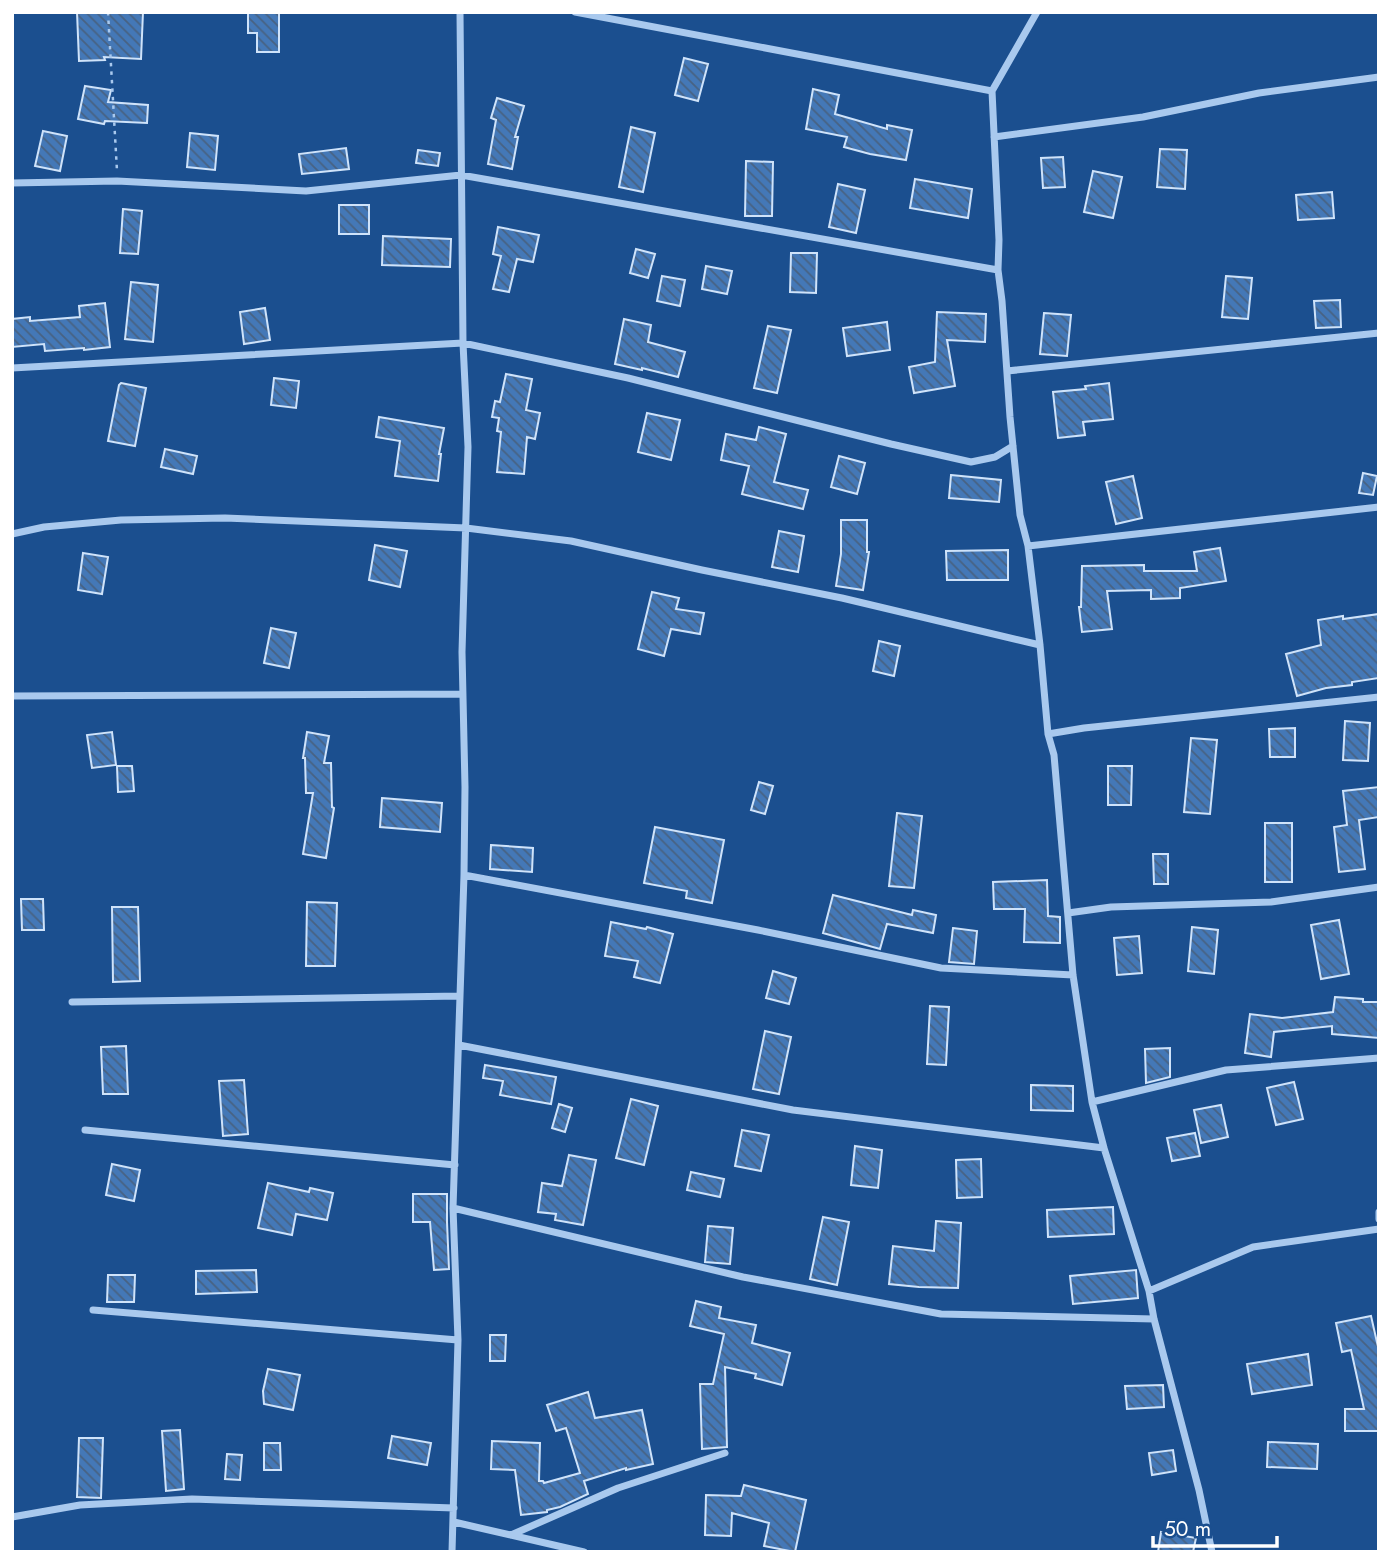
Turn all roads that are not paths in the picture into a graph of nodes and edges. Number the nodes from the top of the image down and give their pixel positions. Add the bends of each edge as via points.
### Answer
1 (460, 12) edge
2 (575, 12) edge
3 (1037, 12) edge
4 (1379, 77) edge
5 (992, 91) junction
6 (994, 137) junction
7 (461, 176) junction
8 (12, 183) edge
9 (998, 271) junction
10 (1379, 333) edge
11 (463, 343) junction
12 (12, 368) edge
13 (1007, 371) junction
14 (1013, 446) junction
15 (1379, 507) edge
16 (466, 528) junction
17 (12, 534) edge
18 (1028, 546) junction
19 (1040, 645) junction
20 (463, 694) junction
21 (12, 696) edge
22 (1379, 697) edge
23 (1048, 734) junction
24 (464, 876) junction
25 (1379, 887) edge
26 (1068, 913) junction
27 (1073, 975) junction
28 (460, 996) junction
29 (72, 1002) dead end
30 (459, 1045) junction
31 (1379, 1058) edge
32 (1092, 1102) junction
33 (85, 1130) dead end
34 (1104, 1148) junction
35 (455, 1165) junction
36 (453, 1208) junction
37 (1379, 1212) edge
38 (1379, 1219) edge
39 (1379, 1229) edge
40 (1149, 1291) junction
41 (93, 1310) dead end
42 (1154, 1319) junction
43 (458, 1340) junction
44 (724, 1453) dead end
45 (454, 1508) junction
46 (12, 1517) edge
47 (454, 1522) junction
48 (511, 1535) junction
49 (452, 1552) edge
50 (584, 1552) edge
51 (1212, 1552) edge

1 - 7 street
2 - 5 street
3 - 5 street
4 - 6 street
5 - 6 street
6 - 9 street
7 - 8 street via 306,191 117,181
7 - 9 street
7 - 11 street
9 - 13 street
10 - 13 street
11 - 12 street
11 - 14 street via 628,378 971,462 995,457
11 - 16 street
13 - 14 street
14 - 18 street
15 - 18 street
16 - 17 street via 121,520
16 - 19 street via 570,541
16 - 20 street
18 - 19 street
19 - 23 street
20 - 21 street
20 - 24 street
22 - 23 street
23 - 26 street via 1054,755
24 - 27 street via 941,968
24 - 28 street
25 - 26 street via 1271,902 1111,907
26 - 27 street
27 - 32 street
28 - 29 street
28 - 30 street
30 - 34 street via 793,1110
30 - 35 street
31 - 32 street via 1226,1070
32 - 34 street
33 - 35 street
34 - 40 street
35 - 36 street
36 - 42 street via 743,1277 941,1314
36 - 43 street
37 - 38 street
39 - 40 street via 1253,1247
40 - 42 street
41 - 43 street
42 - 51 street
43 - 45 street
44 - 48 street via 618,1488
45 - 46 street via 192,1499 80,1505
45 - 47 street
47 - 48 street
47 - 49 street
48 - 50 street

